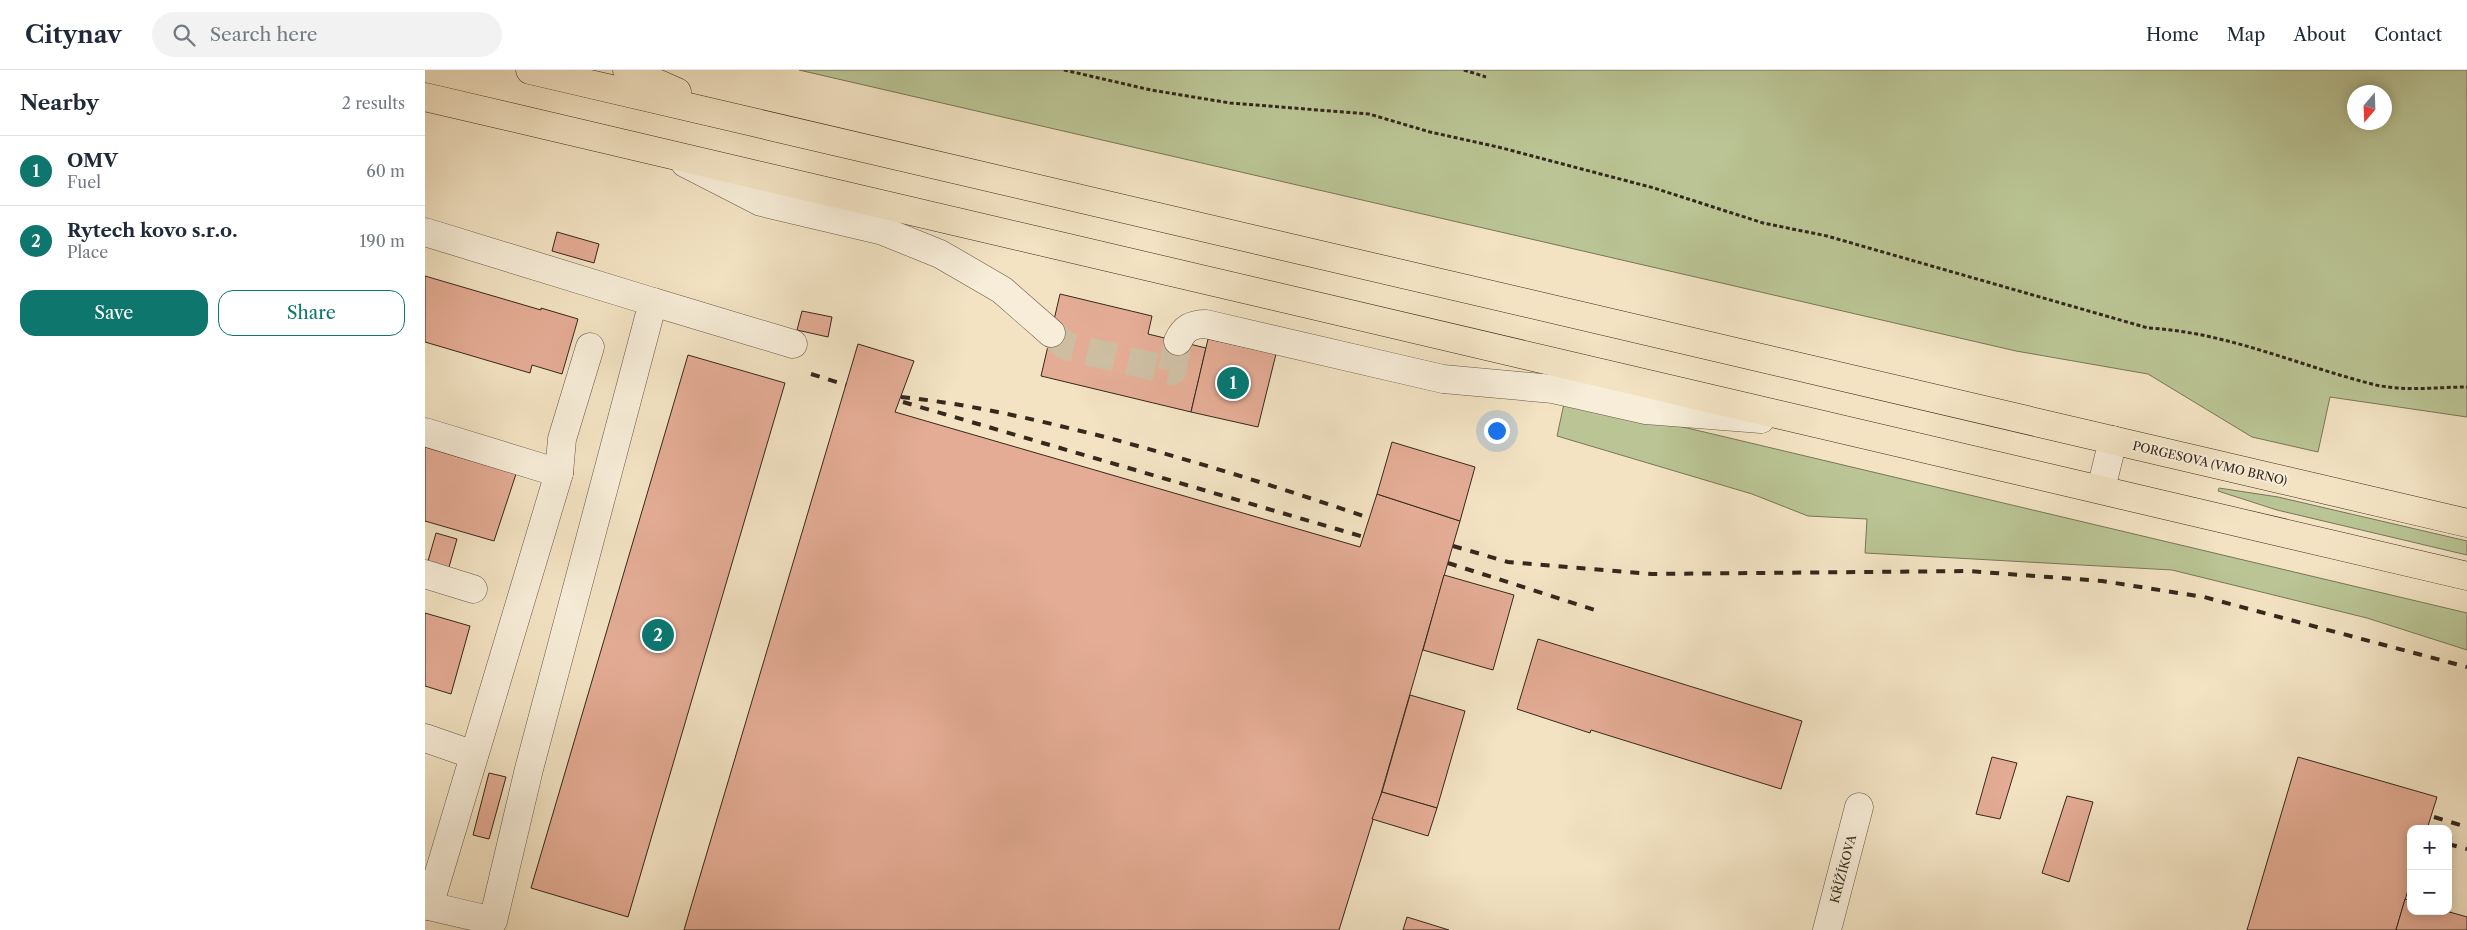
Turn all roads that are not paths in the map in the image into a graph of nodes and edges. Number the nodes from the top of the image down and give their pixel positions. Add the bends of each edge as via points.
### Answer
1 (530, 70) edge
2 (627, 70) edge
3 (425, 97) edge
4 (740, 119) junction
5 (671, 155) junction
6 (425, 232) edge
7 (653, 302) junction
8 (1051, 333) tunnel mouth
9 (1178, 342) tunnel mouth
10 (793, 344) dead end
11 (590, 347) dead end
12 (1820, 423) junction
13 (425, 432) edge
14 (2113, 440) junction
15 (559, 472) junction
16 (2101, 489) junction
17 (2467, 523) edge
18 (425, 574) edge
19 (2467, 576) edge
20 (473, 589) dead end
21 (425, 738) edge
22 (474, 755) junction
23 (1859, 807) dead end
24 (427, 905) edge
25 (1827, 930) edge

1 - 4 highway
2 - 4 highway
3 - 5 highway
4 - 14 highway, PORGESOVA (VMO BRNO)
5 - 8 lane via 761,202 883,231 940,254 1002,290
5 - 12 highway
6 - 7 lane
7 - 10 lane
7 - 24 lane via 533,750 493,921
9 - 12 lane via 1188,327 1206,324 1443,380 1553,389 1646,410
11 - 15 lane via 562,439
12 - 16 highway
13 - 15 lane
14 - 16 lane
14 - 17 highway, PORGESOVA (VMO BRNO)
15 - 22 lane
16 - 19 highway
18 - 20 lane
21 - 22 lane
22 - 24 lane
23 - 25 lane, KŘÍŽÍKOVA

